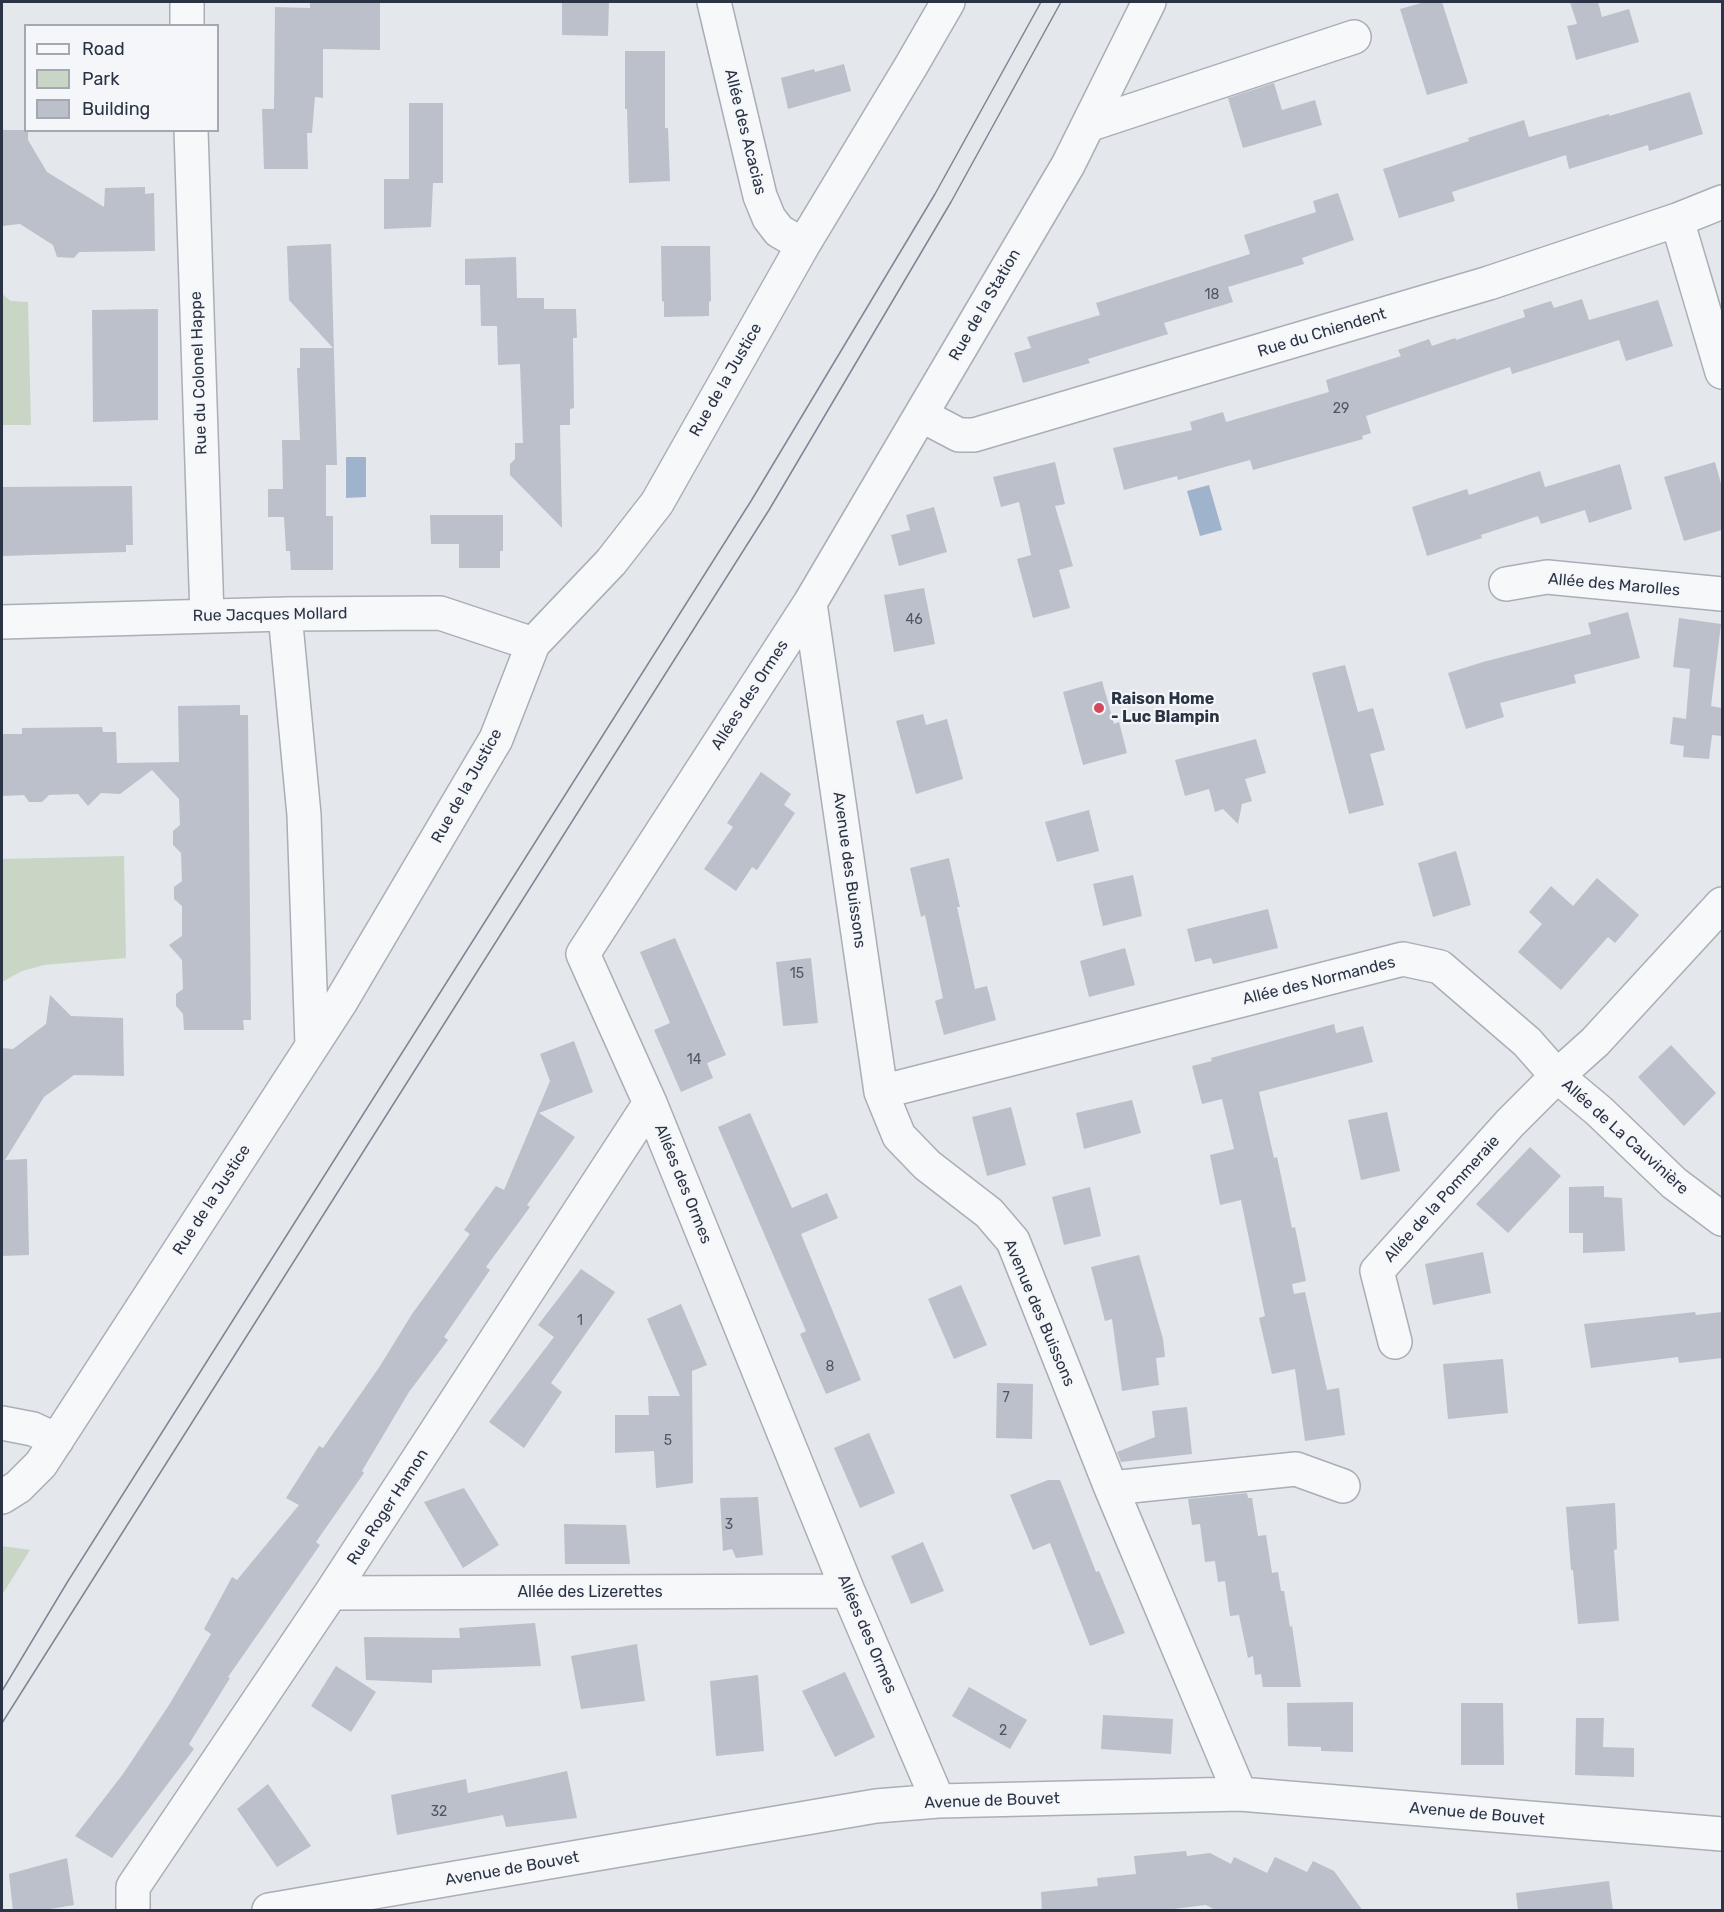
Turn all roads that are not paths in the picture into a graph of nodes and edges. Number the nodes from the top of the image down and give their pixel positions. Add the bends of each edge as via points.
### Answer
1 (187, 2) edge
2 (714, 2) edge
3 (948, 2) edge
4 (1149, 2) edge
5 (188, 24) edge
6 (1354, 37) dead end
7 (1088, 125) junction
8 (191, 132) edge
9 (1722, 202) edge
10 (1677, 220) junction
11 (803, 245) junction
12 (1722, 372) edge
13 (921, 415) junction
14 (1506, 584) dead end
15 (1722, 594) edge
16 (810, 603) junction
17 (285, 614) junction
18 (207, 616) junction
19 (2, 622) edge
20 (533, 644) junction
21 (1722, 904) edge
22 (312, 1045) junction
23 (1557, 1076) junction
24 (881, 1092) junction
25 (650, 1103) junction
26 (1722, 1219) edge
27 (1395, 1342) dead end
28 (2, 1423) edge
29 (57, 1440) junction
30 (1343, 1486) dead end
31 (1111, 1488) junction
32 (2, 1497) edge
33 (848, 1591) junction
34 (331, 1593) junction
35 (1240, 1794) junction
36 (938, 1801) junction
37 (1722, 1834) edge
38 (133, 1911) edge
39 (269, 1911) edge

1 - 5 street
2 - 11 street, Allée des Acacias via 760,196 779,231
3 - 11 street, Rue de la Justice
4 - 7 street, Rue de la Station
6 - 7 street
7 - 13 street, Rue de la Station
8 - 18 street, Rue du Colonel Happe
9 - 10 street, Rue du Chiendent
10 - 12 street
10 - 13 street, Rue du Chiendent via 1478,287 974,435 959,435
11 - 20 street, Rue de la Justice via 657,502 611,562
13 - 16 street, Rue de la Station
14 - 15 street, Allée des Marolles via 1546,577
16 - 24 street, Avenue des Buissons
16 - 25 street, Allées des Ormes via 583,954
17 - 18 street, Rue Jacques Mollard
17 - 20 street, Rue Jacques Mollard via 440,613
17 - 22 street via 304,815
18 - 19 street, Rue Jacques Mollard
20 - 22 street, Rue de la Justice via 496,739
21 - 23 street via 1594,1042
22 - 29 street, Rue de la Justice
23 - 24 street, Allée des Normandes via 1527,1042 1440,967 1403,959
23 - 26 street, Allée de La Cauvinière via 1674,1183
23 - 27 street, Allée de la Pommeraie via 1377,1271
24 - 31 street, Avenue des Buissons via 898,1136 927,1166 989,1213 1013,1241
25 - 33 street, Allées des Ormes
25 - 34 street, Rue Roger Hamon
28 - 29 street via 33,1429
29 - 32 street, Rue de la Justice via 41,1464
30 - 31 street via 1296,1469
31 - 35 street, Avenue des Buissons
33 - 34 street, Allée des Lizerettes
33 - 36 street, Allées des Ormes
34 - 38 street, Rue Roger Hamon via 133,1887
35 - 36 street, Avenue de Bouvet
35 - 37 street, Avenue de Bouvet
36 - 39 street, Avenue de Bouvet via 876,1806

